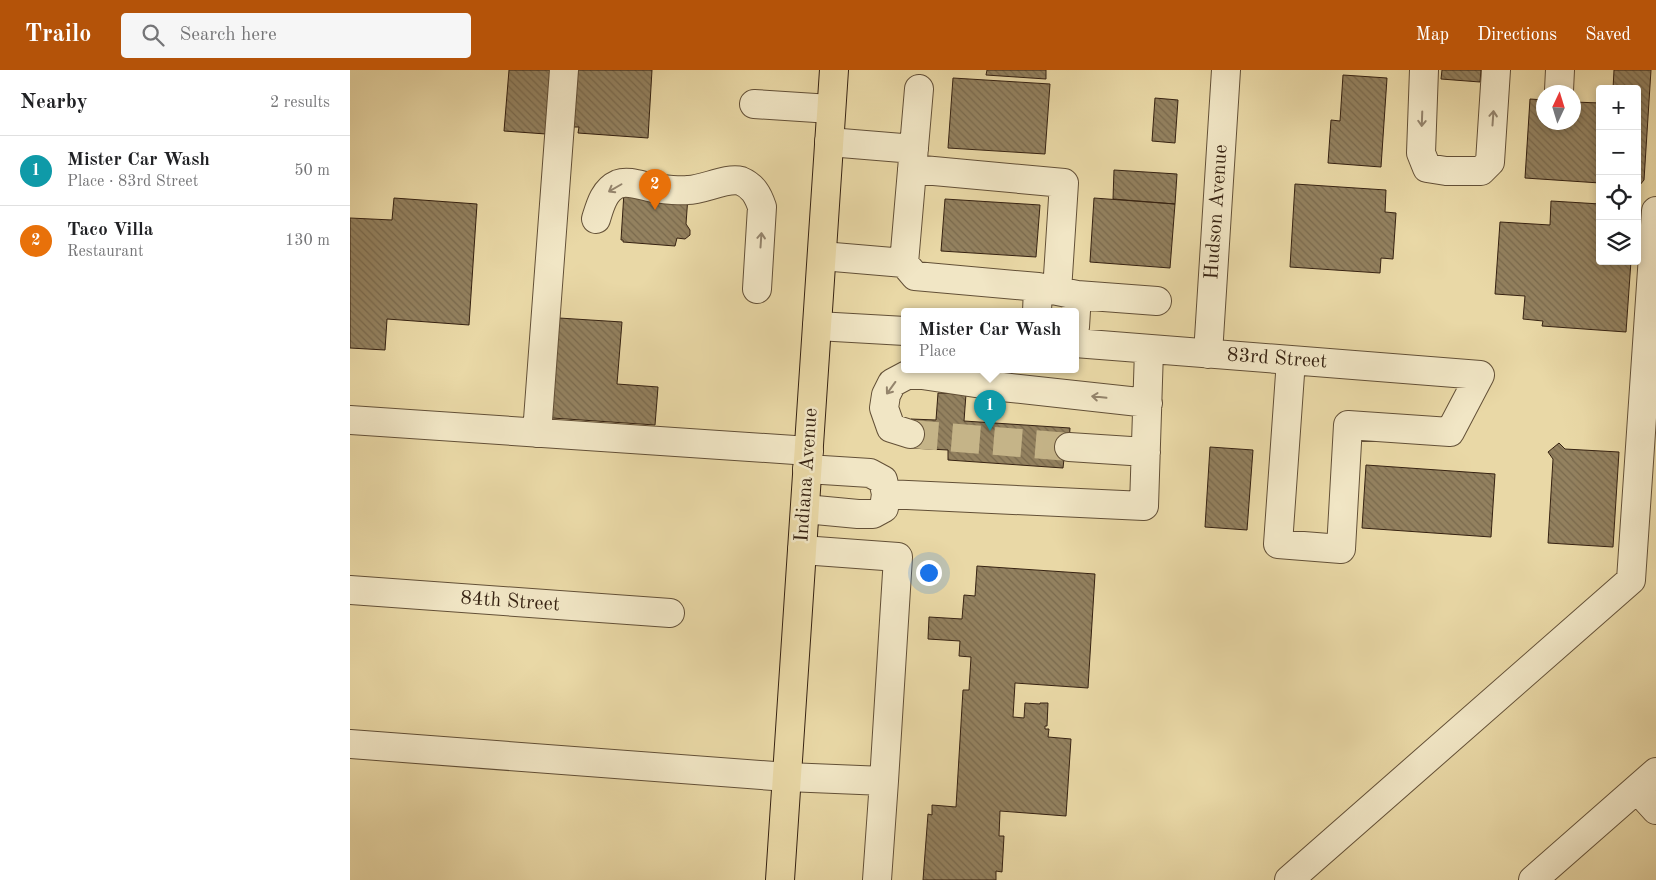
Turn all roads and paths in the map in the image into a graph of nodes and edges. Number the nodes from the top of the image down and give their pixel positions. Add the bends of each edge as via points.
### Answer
1 (564, 70) edge
2 (834, 70) edge
3 (1226, 70) edge
4 (1424, 70) edge
5 (1496, 70) edge
6 (919, 89) dead end
7 (754, 104) dead end
8 (831, 109) junction
9 (830, 142) junction
10 (913, 159) junction
11 (705, 174) dead end
12 (738, 180) junction
13 (1656, 211) edge
14 (596, 219) dead end
15 (822, 256) junction
16 (904, 263) junction
17 (757, 289) dead end
18 (1052, 296) edge
19 (1157, 301) dead end
20 (1061, 308) edge
21 (817, 326) junction
22 (901, 331) edge
23 (1079, 343) edge
24 (1149, 350) junction
25 (1208, 354) junction
26 (1291, 360) junction
27 (1148, 402) junction
28 (350, 420) edge
29 (537, 433) junction
30 (910, 434) tunnel mouth
31 (1069, 447) tunnel mouth
32 (1146, 452) junction
33 (808, 460) junction
34 (886, 494) junction
35 (805, 509) junction
36 (802, 550) junction
37 (350, 590) edge
38 (670, 613) dead end
39 (350, 744) edge
40 (787, 777) junction
41 (884, 781) junction
42 (1646, 781) edge
43 (1656, 810) edge
44 (780, 880) edge
45 (877, 880) edge
46 (1289, 880) edge
47 (1533, 880) edge

1 - 29 street
2 - 8 main road, Indiana Avenue
3 - 25 street, Hudson Avenue
4 -> 5 street via 1421,152 1427,168 1446,171 1481,171 1490,162
6 - 10 street
7 - 8 street
8 - 9 main road, Indiana Avenue
9 - 10 street
9 - 15 main road, Indiana Avenue
10 - 16 street
10 - 18 street via 1064,183
11 - 12 street
12 -> 14 street via 687,190 618,184 605,195
17 -> 12 street via 762,207 759,196 750,185
13 - 46 street via 1631,580
15 - 16 street
15 - 21 main road, Indiana Avenue
16 - 18 street via 915,276
18 - 19 street
18 - 20 street
21 - 22 street
21 - 33 main road, Indiana Avenue
23 - 24 street, 83rd Street
24 - 25 street, 83rd Street
24 - 27 street
25 - 26 street, 83rd Street
26 - 26 street, 83rd Street via 1480,375 1450,432 1348,425 1341,549 1278,544
27 -> 30 street via 1002,387 922,374 907,375 892,383 884,408 891,428
27 - 32 street
28 - 29 street
29 - 33 street
31 - 32 street
32 - 34 street via 1144,506
33 - 34 street via 870,473 883,480
33 - 35 main road, Indiana Avenue
34 - 35 street via 884,508 873,514
35 - 36 main road, Indiana Avenue
36 - 40 main road, Indiana Avenue
36 - 41 street via 898,557
37 - 38 street, 84th Street
39 - 40 street
40 - 41 street
40 - 44 main road, Indiana Avenue
41 - 45 street
42 - 43 street
42 - 47 street

